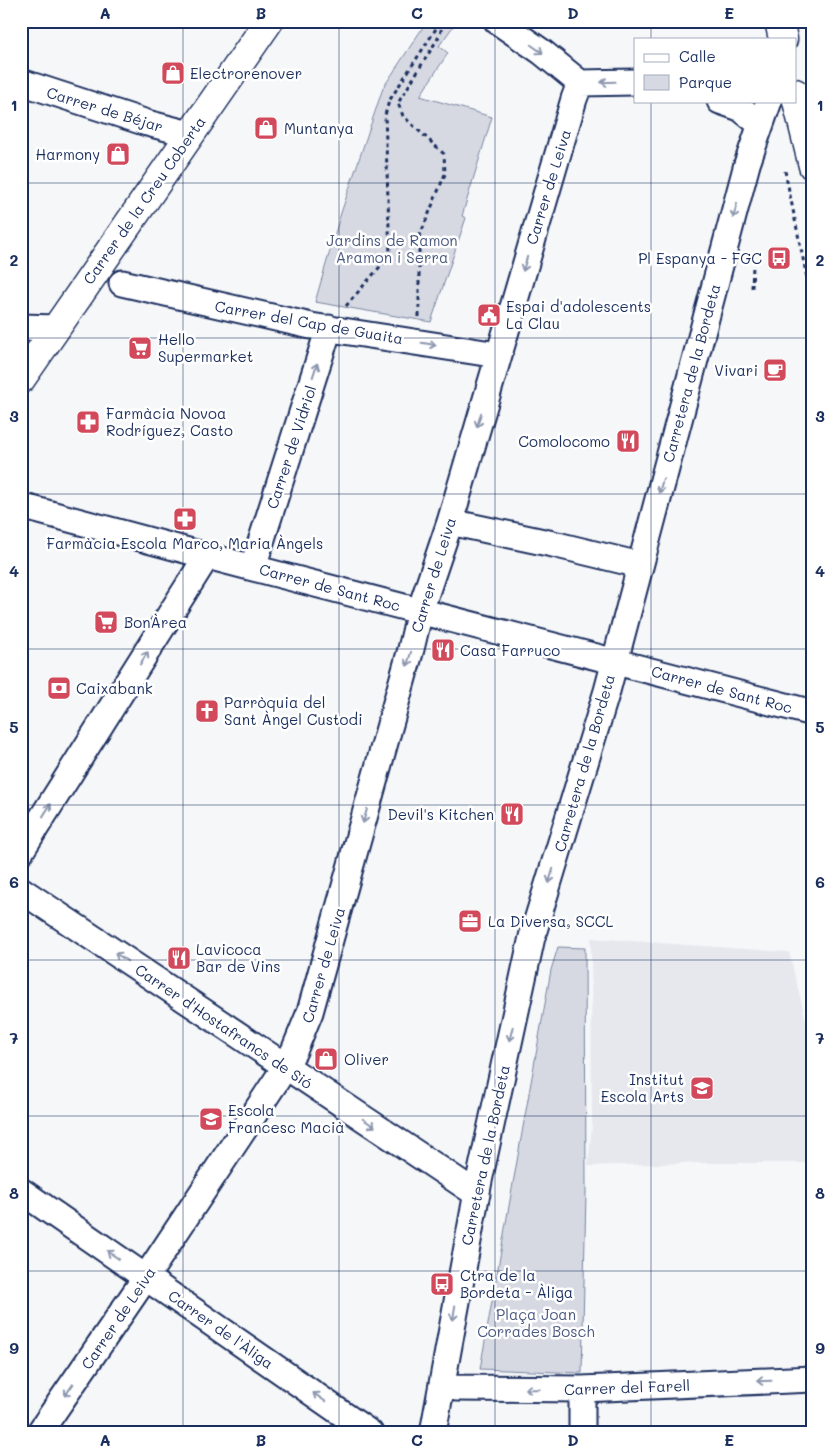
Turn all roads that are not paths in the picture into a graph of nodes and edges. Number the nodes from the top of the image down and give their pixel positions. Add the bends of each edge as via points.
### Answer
1 (269, 21) edge
2 (497, 21) edge
3 (779, 21) edge
4 (783, 38) edge
5 (21, 82) edge
6 (634, 82) edge
7 (580, 83) junction
8 (796, 97) edge
9 (723, 102) edge
10 (769, 102) edge
11 (760, 124) junction
12 (190, 134) junction
13 (813, 166) edge
14 (122, 283) dead end
15 (21, 327) edge
16 (57, 328) junction
17 (329, 328) junction
18 (498, 355) junction
19 (21, 380) edge
20 (21, 506) edge
21 (450, 522) junction
22 (207, 556) junction
23 (640, 565) junction
24 (253, 567) junction
25 (420, 611) junction
26 (614, 662) junction
27 (813, 713) edge
28 (21, 851) edge
29 (21, 890) edge
30 (281, 1072) junction
31 (21, 1191) edge
32 (477, 1194) junction
33 (146, 1277) junction
34 (813, 1379) edge
35 (442, 1386) junction
36 (582, 1389) junction
37 (39, 1433) edge
38 (370, 1433) edge
39 (432, 1433) edge
40 (582, 1433) edge

1 - 12 street, Carrer de la Creu Coberta
2 -> 7 street
3 - 4 street
5 - 12 street, Carrer de Béjar
6 -> 7 street
7 -> 18 street, Carrer de Leiva
8 - 13 street
9 - 11 street via 740,108
10 - 11 street, Carretera de la Bordeta
11 -> 23 street, Carretera de la Bordeta
12 - 16 street, Carrer de la Creu Coberta
14 - 17 street, Carrer del Cap de Guaita via 262,316
15 - 16 street
16 - 19 street, Carrer de la Creu Coberta
17 -> 18 street, Carrer del Cap de Guaita
24 -> 17 street, Carrer de Vidriol
18 -> 21 street, Carrer de Leiva
20 - 22 street, Carrer de Sant Roc
21 - 23 street
21 - 25 street, Carrer de Leiva
22 - 24 street, Carrer de Sant Roc
28 -> 22 street
23 - 26 street, Carretera de la Bordeta
24 - 25 street, Carrer de Sant Roc
25 - 26 street, Carrer de Sant Roc
25 -> 30 street, Carrer de Leiva via 310,1012 294,1051
26 - 27 street, Carrer de Sant Roc
26 -> 32 street, Carretera de la Bordeta via 532,937
30 -> 29 street, Carrer d'Hostafrancs de Sió
30 -> 32 street, Carrer d'Hostafrancs de Sió
30 - 33 street, Carrer de Leiva
33 -> 31 street, Carrer de l'Àliga
32 -> 35 street, Carretera de la Bordeta
33 -> 37 street, Carrer de Leiva
38 -> 33 street, Carrer de l'Àliga
34 -> 36 street, Carrer del Farell
36 -> 35 street, Carrer del Farell
35 - 39 street, Carretera de la Bordeta
36 - 40 street

